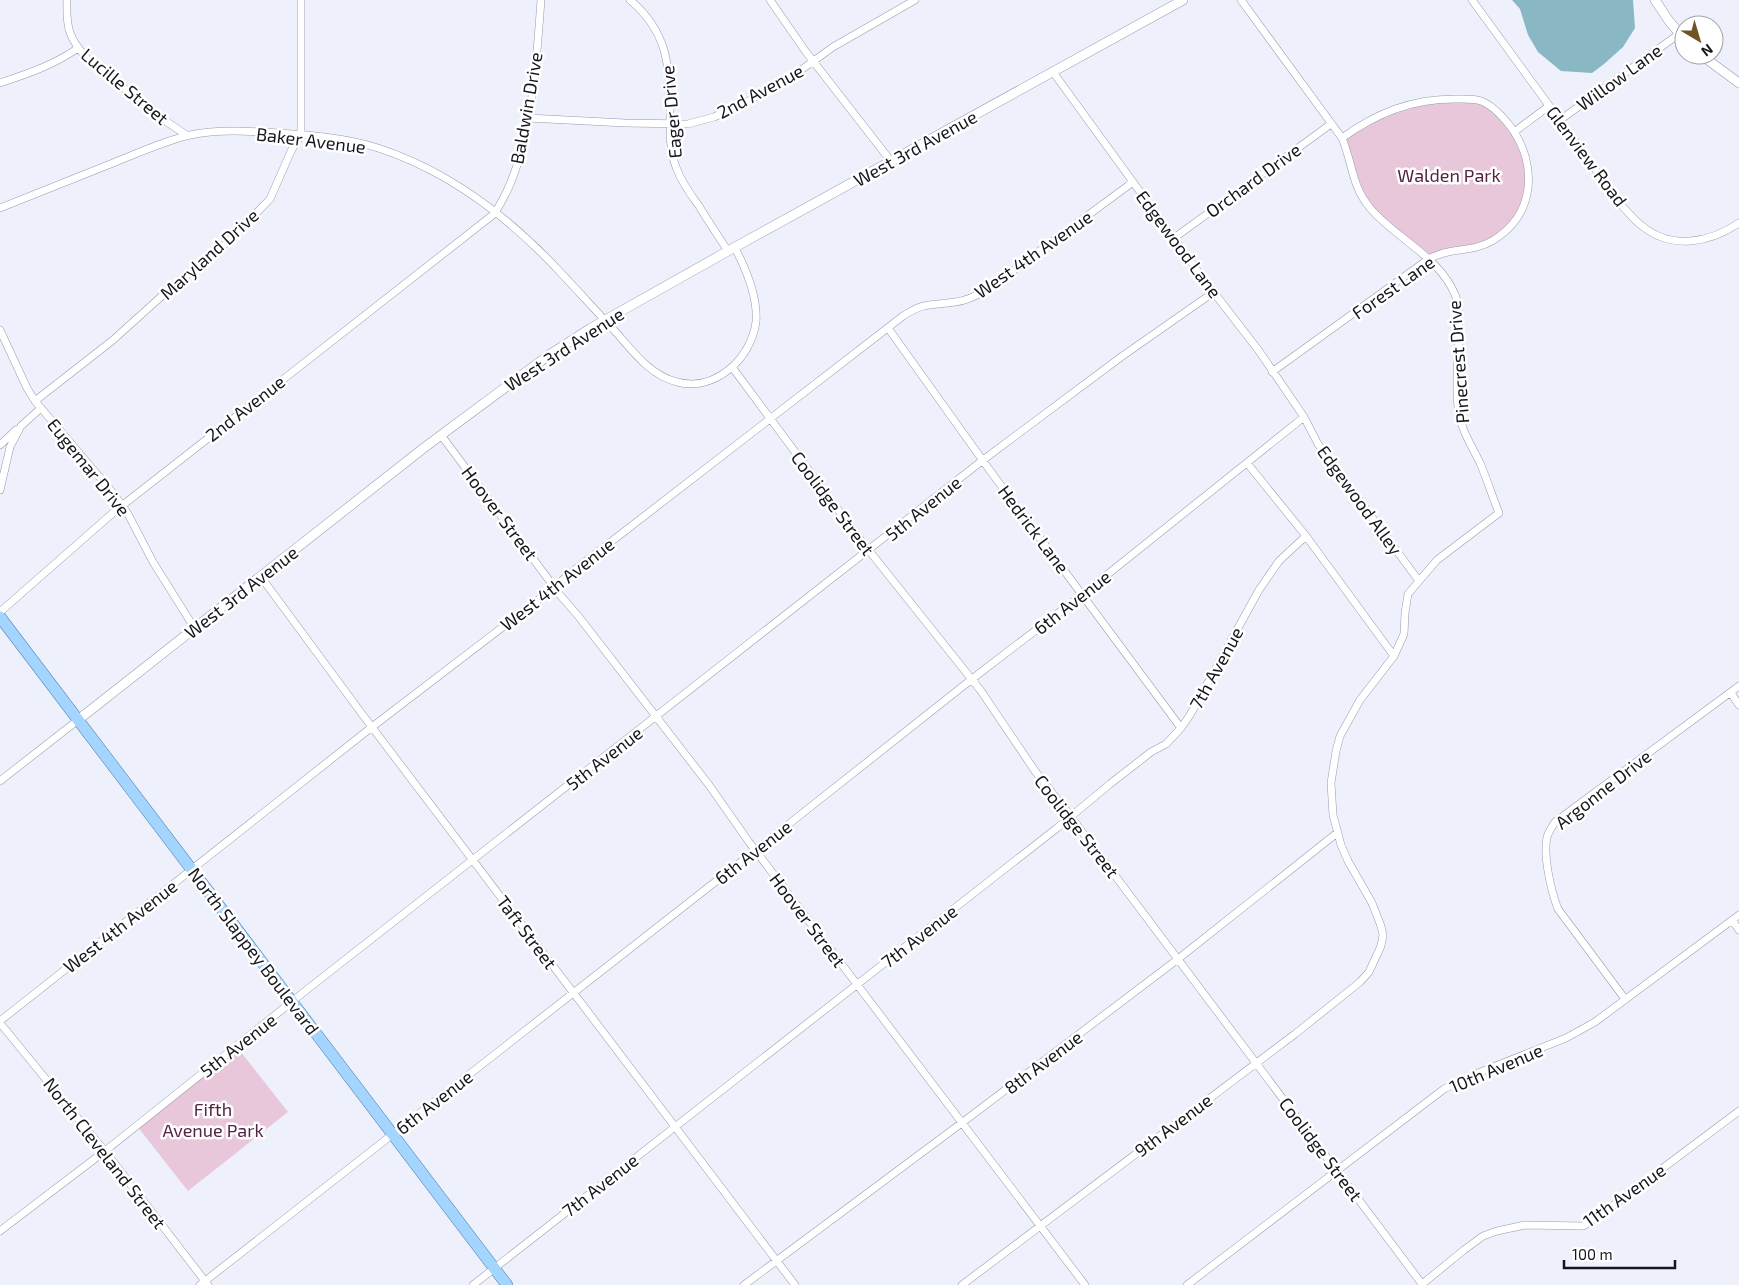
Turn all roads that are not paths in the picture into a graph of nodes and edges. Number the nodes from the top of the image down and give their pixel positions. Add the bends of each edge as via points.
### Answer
1 (66, 0) edge
2 (301, 0) edge
3 (541, 0) edge
4 (630, 0) edge
5 (770, 0) edge
6 (915, 0) edge
7 (1183, 0) edge
8 (1241, 0) edge
9 (1472, 0) edge
10 (1656, 0) edge
11 (1674, 26) edge
12 (1674, 42) edge
13 (78, 48) junction
14 (814, 62) junction
15 (1715, 65) edge
16 (1053, 72) junction
17 (0, 83) edge
18 (1739, 83) edge
19 (1549, 106) junction
20 (528, 118) junction
21 (1560, 120) junction
22 (670, 124) junction
23 (1332, 124) junction
24 (1514, 132) junction
25 (301, 135) junction
26 (188, 136) junction
27 (1342, 138) junction
28 (890, 160) junction
29 (1133, 182) junction
30 (0, 208) edge
31 (496, 212) junction
32 (1739, 223) edge
33 (1174, 238) junction
34 (732, 249) junction
35 (1428, 260) junction
36 (1214, 292) junction
37 (604, 321) junction
38 (888, 328) junction
39 (0, 330) edge
40 (732, 367) junction
41 (1272, 372) junction
42 (35, 401) junction
43 (41, 408) junction
44 (1304, 417) junction
45 (769, 418) junction
46 (21, 426) junction
47 (441, 435) junction
48 (0, 445) edge
49 (983, 460) junction
50 (1247, 463) junction
51 (0, 490) edge
52 (122, 505) junction
53 (1306, 536) junction
54 (868, 550) junction
55 (261, 577) junction
56 (1419, 581) junction
57 (554, 587) junction
58 (1083, 594) junction
59 (0, 612) edge
60 (0, 617) edge
61 (195, 628) junction
62 (1394, 656) junction
63 (972, 679) junction
64 (1739, 686) edge
65 (1730, 693) junction
66 (1739, 705) edge
67 (656, 717) junction
68 (78, 720) junction
69 (372, 727) junction
70 (1181, 728) junction
71 (0, 781) edge
72 (1072, 817) junction
73 (1338, 833) junction
74 (756, 850) junction
75 (473, 860) junction
76 (192, 869) junction
77 (1739, 915) edge
78 (1732, 920) junction
79 (1739, 930) edge
80 (1377, 957) joint
81 (1178, 958) junction
82 (857, 984) junction
83 (573, 993) junction
84 (1625, 999) junction
85 (292, 1002) junction
86 (0, 1022) edge
87 (1256, 1063) junction
88 (1739, 1111) edge
89 (963, 1122) junction
90 (675, 1126) junction
91 (393, 1134) junction
92 (104, 1151) junction
93 (1336, 1170) junction
94 (1040, 1226) junction
95 (0, 1231) edge
96 (777, 1261) junction
97 (494, 1268) junction
98 (204, 1284) edge
99 (473, 1285) edge
100 (507, 1285) edge
101 (744, 1285) edge
102 (795, 1285) edge
103 (962, 1285) edge
104 (1085, 1285) edge
105 (1187, 1285) edge
106 (1421, 1285) edge

1 - 13 street, Lucille Street via 68,29
2 - 25 street, Maryland Drive
3 - 20 street, Baldwin Drive via 536,76
4 - 22 street, Eager Drive via 648,18 665,49
5 - 14 street
6 - 14 street, 2nd Avenue via 833,47
7 - 16 street, West 3rd Avenue
8 - 23 street, Pinecrest Drive
9 - 19 street, Glenview Road
10 - 11 street
12 - 21 street, Willow Lane
13 - 17 street via 64,58
13 - 26 street, Lucille Street via 104,73
14 - 22 street, 2nd Avenue via 714,117 688,124
14 - 28 street
15 - 18 street
16 - 28 street, West 3rd Avenue
16 - 29 street, Edgewood Lane
19 - 21 street, Glenview Road
19 - 24 street
20 - 22 street, 2nd Avenue
20 - 31 street, Baldwin Drive via 513,175
21 - 32 street, Glenview Road via 1623,206 1650,232 1671,240 1695,241 1719,235
22 - 34 street, Eager Drive via 675,166
23 - 27 street, Pinecrest Drive
23 - 33 street, Orchard Drive
24 - 27 street via 1506,120 1482,101 1433,99 1377,116
24 - 35 street, Forest Lane via 1523,148 1529,174 1527,194 1520,213 1505,231 1483,246 1447,252
25 - 26 street, Baker Avenue via 221,131
25 - 31 street, Baker Avenue via 356,143 396,155 440,176
25 - 42 street, Maryland Drive via 270,199 230,240 113,340
26 - 30 street, Baker Avenue
27 - 35 street, Pinecrest Drive via 1362,198 1377,216
28 - 34 street, West 3rd Avenue
29 - 33 street, Edgewood Lane
29 - 38 street, West 4th Avenue via 988,290 967,300 916,307
31 - 37 street, Baker Avenue via 540,252
31 - 52 street, 2nd Avenue
33 - 36 street, Edgewood Lane
34 - 37 street, West 3rd Avenue
34 - 40 street, Eager Drive via 742,261 751,284 756,322 746,348
35 - 41 street, Forest Lane
35 - 56 street, Pinecrest Drive via 1449,284 1457,300 1459,414 1499,513 1437,560
36 - 41 street, Edgewood Lane
36 - 49 street, 5th Avenue
37 - 40 street, Baker Avenue via 641,361 654,372 676,382 704,382
37 - 47 street, West 3rd Avenue via 542,360
38 - 45 street, West 4th Avenue
38 - 49 street, Hedrick Lane
39 - 42 street, Eugemar Drive
40 - 45 street, Coolidge Street
41 - 44 street, Edgewood Lane
42 - 43 street, Eugemar Drive
43 - 46 street
43 - 52 street, Eugemar Drive
44 - 50 street, 6th Avenue
44 - 56 street, Edgewood Alley via 1318,444
45 - 54 street, Coolidge Street
45 - 57 street, West 4th Avenue
46 - 48 street
46 - 51 street via 10,448
47 - 55 street, West 3rd Avenue
47 - 57 street, Hoover Street
49 - 54 street, 5th Avenue
49 - 58 street, Hedrick Lane
50 - 53 street
50 - 58 street, 6th Avenue
52 - 59 street, 2nd Avenue
52 - 61 street, Eugemar Drive
53 - 62 street
53 - 70 street, 7th Avenue via 1279,561 1259,590
54 - 63 street, Coolidge Street
54 - 67 street, 5th Avenue
55 - 61 street, West 3rd Avenue
55 - 69 street, Taft Street
56 - 62 street, Pinecrest Drive via 1408,594 1404,634
57 - 67 street, Hoover Street
57 - 69 street, West 4th Avenue
58 - 63 street, 6th Avenue
58 - 70 street, Hedrick Lane
60 - 68 main road, North Slappey Boulevard
61 - 68 street, West 3rd Avenue
62 - 73 street, Pinecrest Drive via 1370,687 1340,736 1331,783
63 - 72 street, Coolidge Street via 1035,771
63 - 74 street, 6th Avenue
64 - 65 street, Argonne Drive
65 - 66 street
65 - 84 street, Argonne Drive via 1555,822 1547,836 1546,853 1558,909
67 - 74 street, Hoover Street
67 - 75 street, 5th Avenue
68 - 71 street, West 3rd Avenue
68 - 76 main road, North Slappey Boulevard
69 - 75 street, Taft Street
69 - 76 street, West 4th Avenue
70 - 72 street, 7th Avenue via 1166,744 1110,784
72 - 81 street, Coolidge Street
72 - 82 street, 7th Avenue
73 - 80 street, Pinecrest Drive via 1348,861 1379,917 1382,935
73 - 81 street, 8th Avenue
74 - 82 street, Hoover Street
74 - 83 street, 6th Avenue
75 - 83 street, Taft Street
75 - 85 street, 5th Avenue
76 - 85 main road, North Slappey Boulevard
76 - 86 street, West 4th Avenue
77 - 78 street, 10th Avenue
78 - 79 street
78 - 84 street, 10th Avenue
80 - 87 street, 9th Avenue via 1362,980
81 - 87 street, Coolidge Street
81 - 89 street, 8th Avenue
82 - 89 street, Hoover Street
82 - 90 street, 7th Avenue
83 - 90 street, Taft Street
83 - 91 street, 6th Avenue
84 - 93 street, 10th Avenue via 1595,1022 1566,1038 1444,1090
85 - 91 main road, North Slappey Boulevard
85 - 92 street, 5th Avenue
86 - 92 street, North Cleveland Street
87 - 93 street, Coolidge Street
87 - 94 street, 9th Avenue
88 - 106 street, 11th Avenue via 1583,1226 1525,1225 1483,1236
89 - 94 street, Hoover Street
89 - 96 street, 8th Avenue
90 - 96 street, Taft Street
90 - 97 street, 7th Avenue
91 - 97 main road, North Slappey Boulevard
91 - 98 street, 6th Avenue
92 - 95 street, 5th Avenue
92 - 98 street, North Cleveland Street
93 - 105 street, 10th Avenue
93 - 106 street, Coolidge Street
94 - 103 street, 9th Avenue
94 - 104 street, Hoover Street
96 - 101 street, 8th Avenue
96 - 102 street, Taft Street
97 - 99 street, 7th Avenue
97 - 100 main road, North Slappey Boulevard

